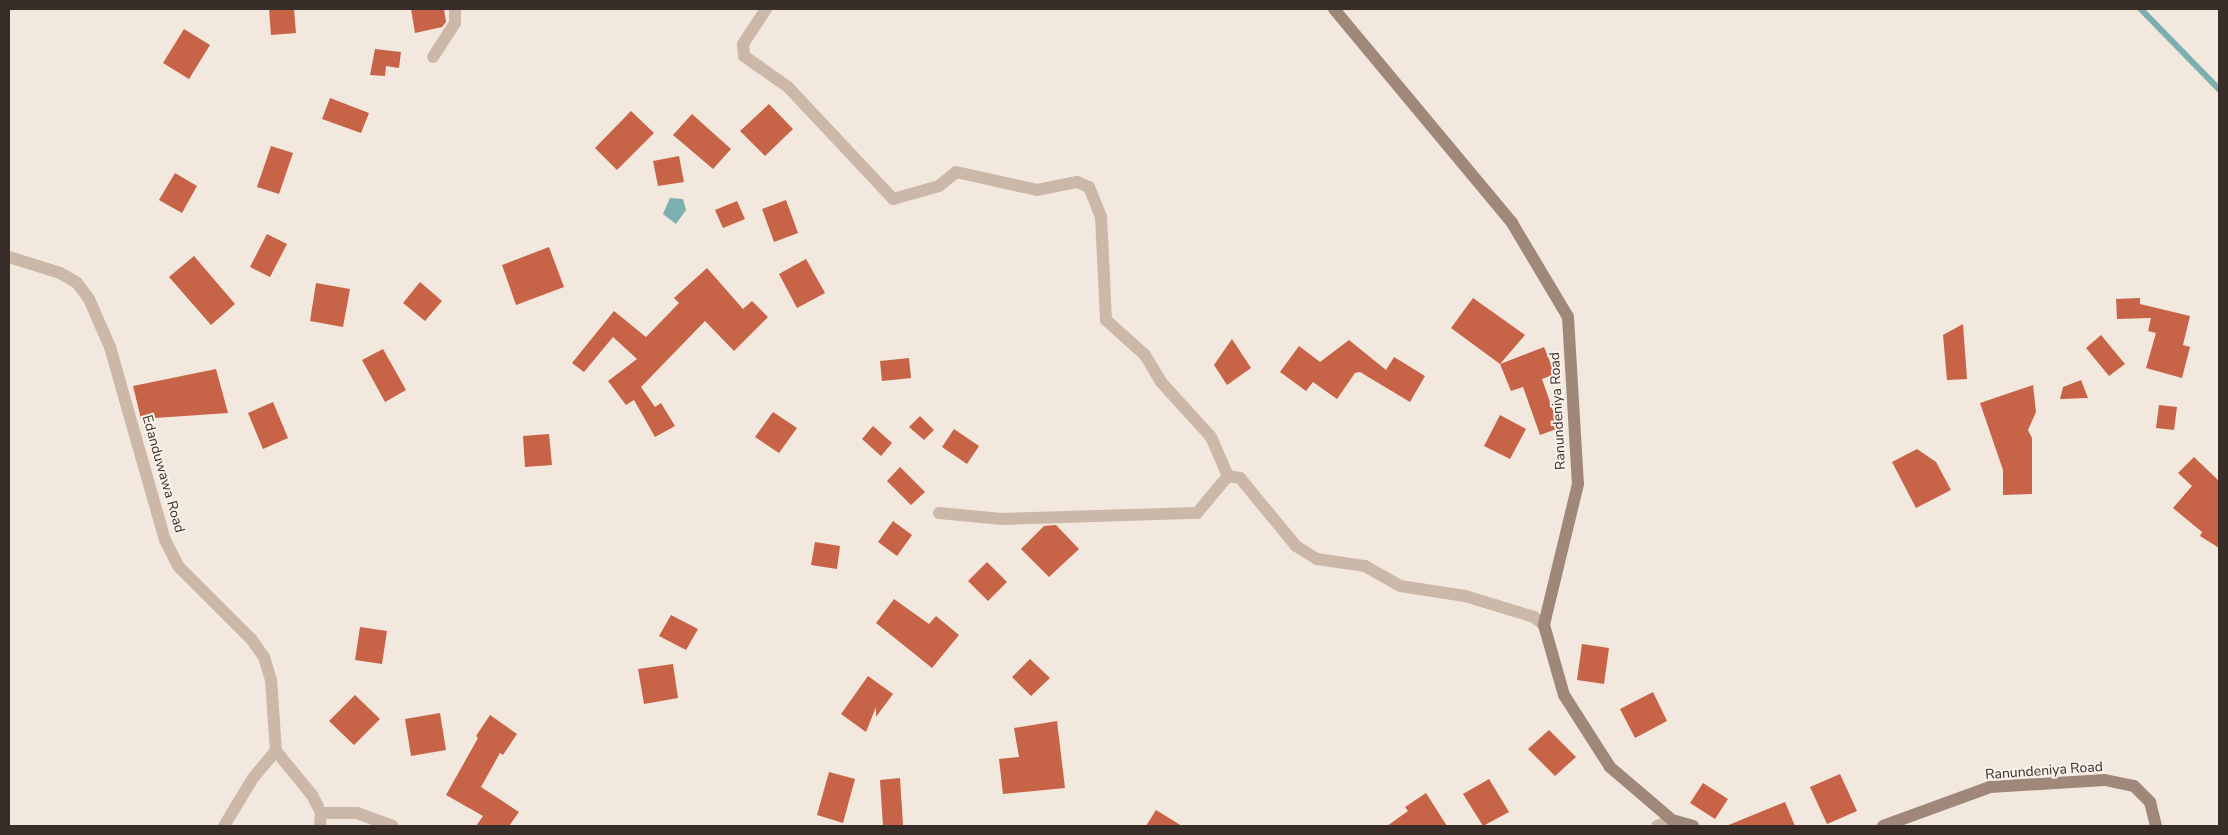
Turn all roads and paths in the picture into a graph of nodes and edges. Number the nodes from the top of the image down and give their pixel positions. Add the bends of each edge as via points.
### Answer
1 (455, 9) edge
2 (766, 9) edge
3 (1334, 9) edge
4 (433, 57) dead end
5 (9, 257) edge
6 (1228, 476) junction
7 (939, 513) dead end
8 (1544, 625) junction
9 (276, 751) junction
10 (321, 813) junction
11 (1672, 820) junction
12 (224, 826) edge
13 (320, 826) edge
14 (393, 826) edge
15 (1657, 826) edge
16 (1693, 826) edge
17 (1884, 826) edge
18 (2156, 826) edge

1 - 4 street via 455,23
2 - 6 street via 743,44 744,56 788,87 893,199 938,186 956,172 1037,190 1077,182 1089,187 1101,217 1106,320 1146,355 1162,382 1210,437
3 - 8 main road, Ranundeniya Road via 1512,223 1568,316 1578,484
5 - 9 street, Edanduwawa Road via 60,273 77,283 89,299 110,347 166,540 179,567 252,640 264,657 272,680
6 - 7 street via 1197,513 1002,519
6 - 8 street via 1240,478 1296,546 1317,559 1365,566 1400,586 1465,596 1534,617
8 - 11 main road, Ranundeniya Road via 1564,695 1610,767
9 - 10 street via 298,776
9 - 12 street via 253,778
10 - 13 street
10 - 14 street via 357,813
11 - 15 street
11 - 16 main road, Ranundeniya Road
17 - 18 main road, Ranundeniya Road via 1990,787 2105,780 2134,786 2150,802

